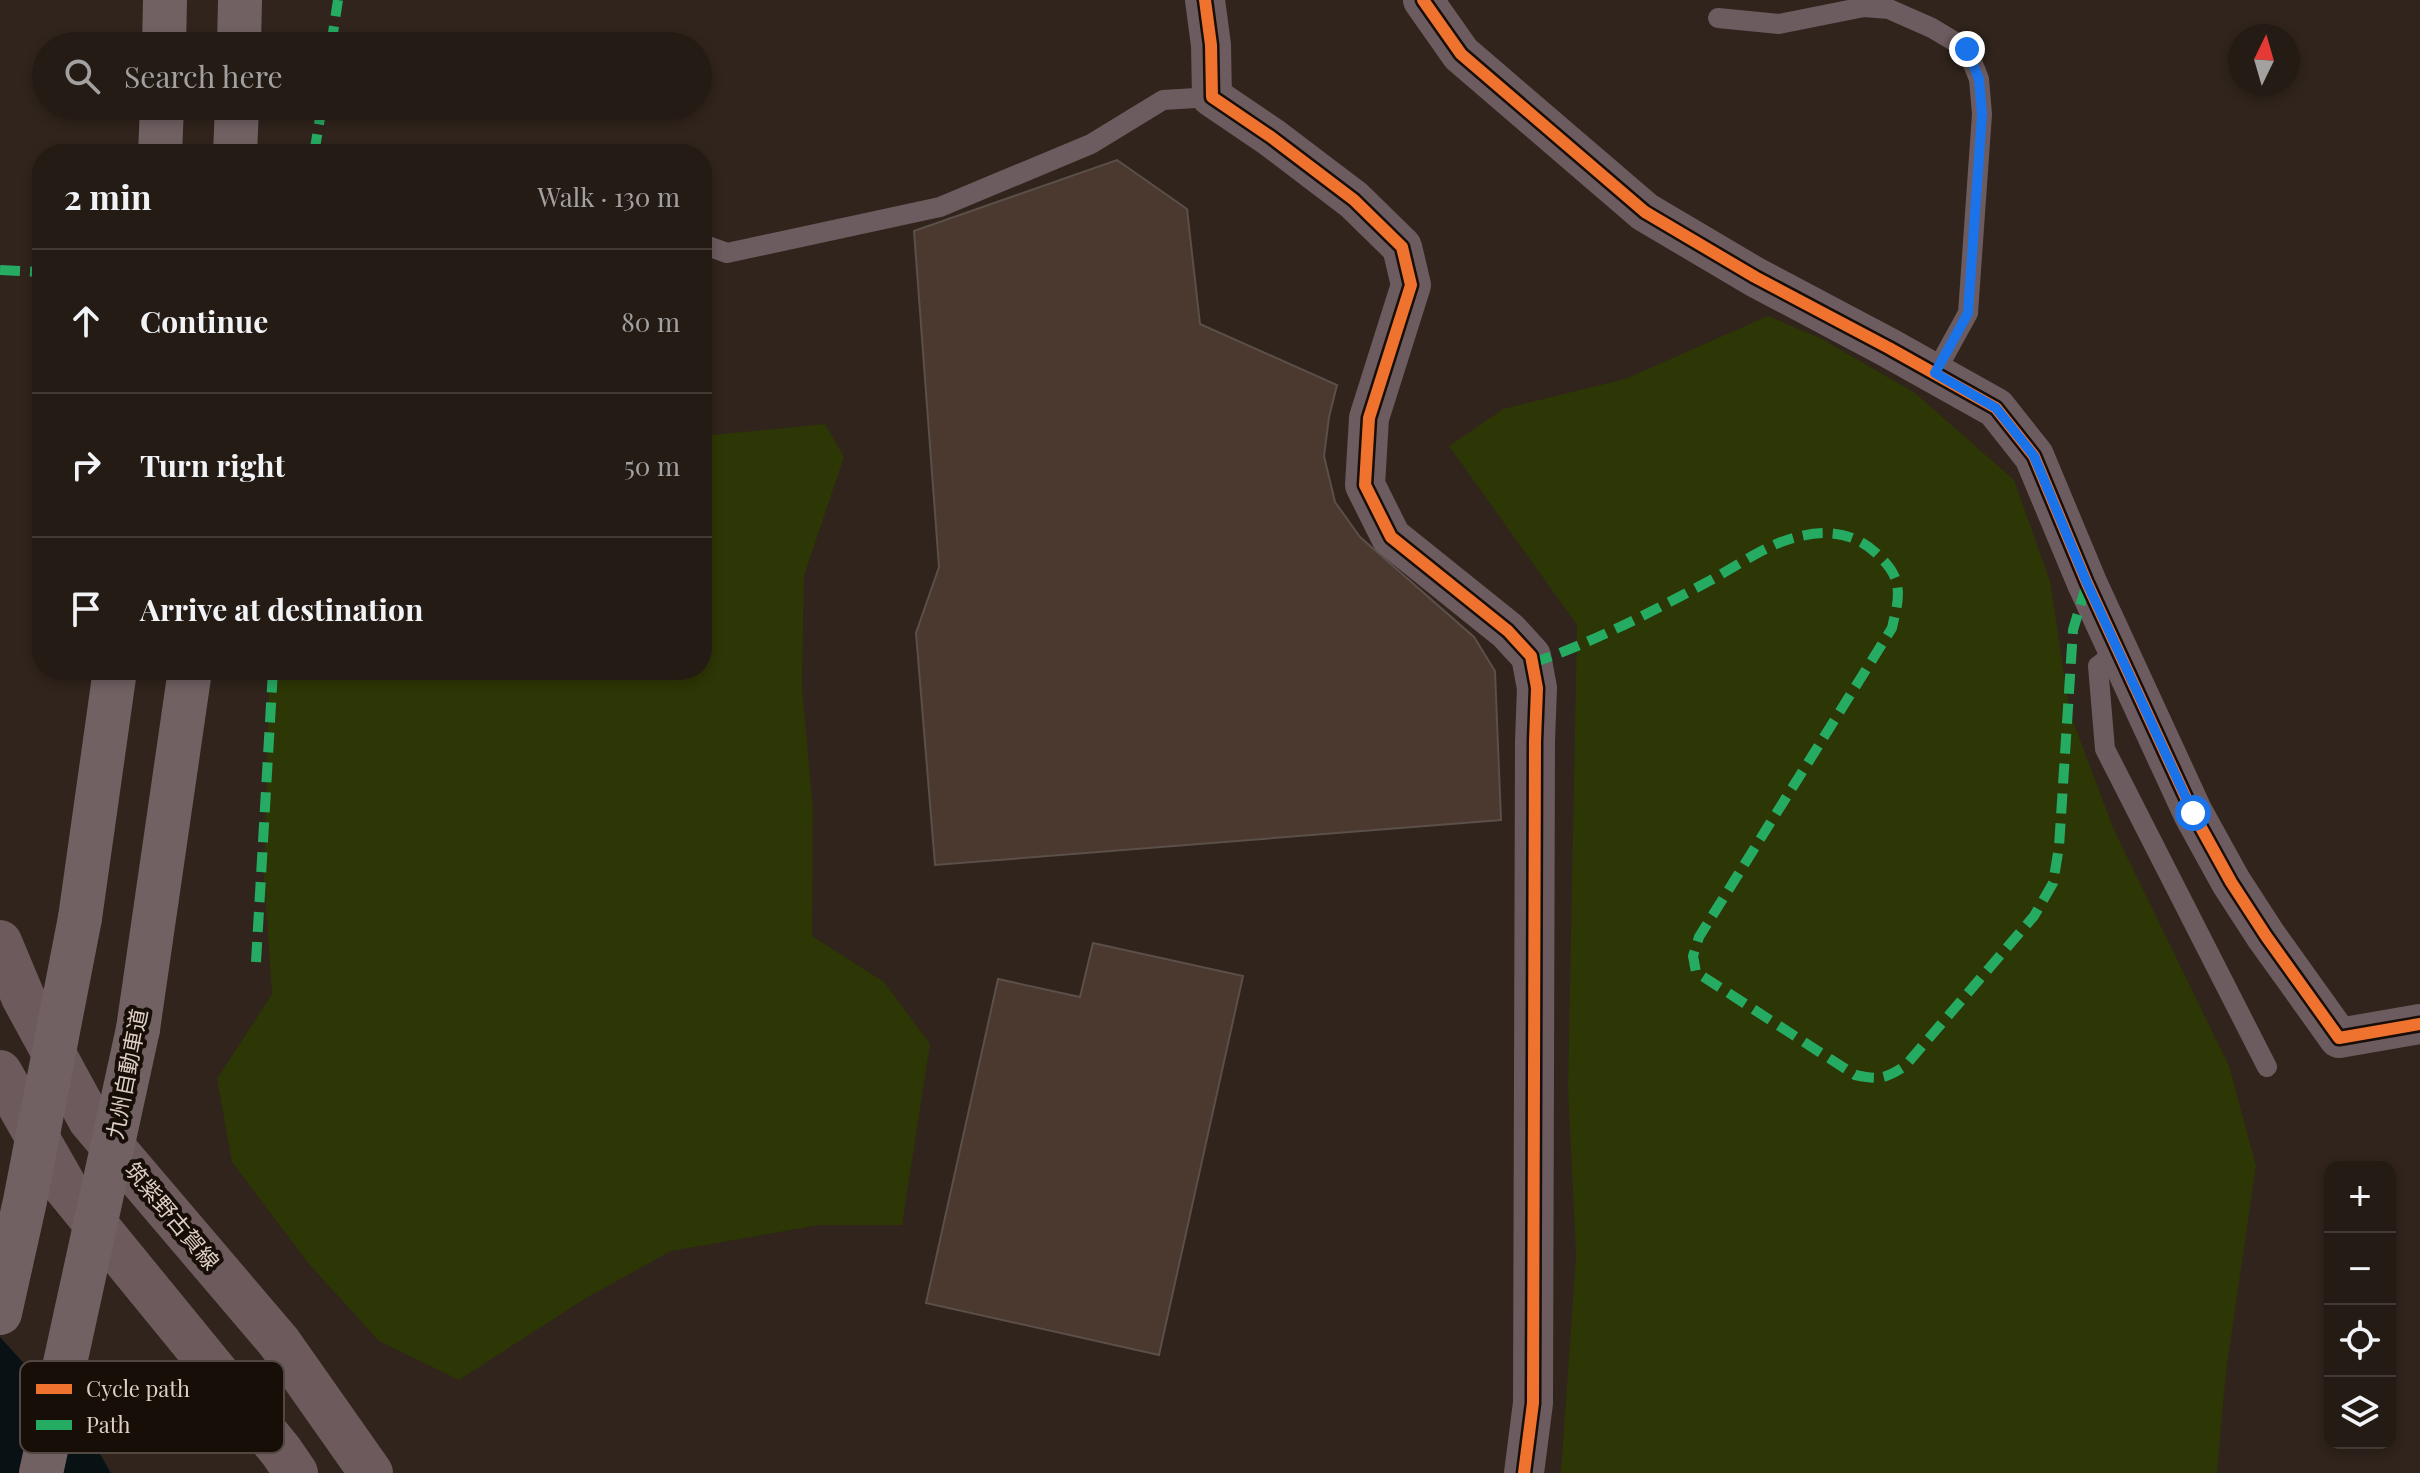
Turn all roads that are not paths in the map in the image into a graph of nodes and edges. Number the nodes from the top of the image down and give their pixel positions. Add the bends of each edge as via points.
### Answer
1 (165, 0) edge
2 (240, 0) edge
3 (1205, 0) edge
4 (1423, 0) edge
5 (1718, 18) dead end
6 (164, 32) edge
7 (239, 32) edge
8 (1212, 97) junction
9 (161, 120) edge
10 (236, 120) edge
11 (160, 144) edge
12 (235, 144) edge
13 (712, 248) edge
14 (1935, 373) junction
15 (2119, 650) junction
16 (114, 680) edge
17 (189, 680) edge
18 (0, 942) edge
19 (2420, 1024) edge
20 (2267, 1067) dead end
21 (0, 1072) edge
22 (0, 1313) edge
23 (65, 1361) edge
24 (208, 1361) edge
25 (45, 1453) edge
26 (282, 1453) edge
27 (41, 1473) edge
28 (296, 1473) edge
29 (371, 1473) edge
30 (1524, 1473) edge

1 - 6 highway
2 - 7 highway
3 - 8 street
4 - 14 street via 1461,54 1645,212
5 - 14 lane via 1779,24 1864,7 1889,9 1967,49 1979,79 1982,114 1968,313
8 - 13 lane via 1163,100 1091,144 940,207 727,253
8 - 30 street via 1354,200 1402,247 1411,285 1369,418 1365,485 1391,537 1508,631 1531,656 1537,688 1533,1387
9 - 11 highway
10 - 12 highway
14 - 15 street via 1996,408 2034,456
15 - 19 street via 2193,813 2231,882 2339,1038
15 - 20 lane via 2098,666 2105,749
16 - 22 highway, bridge via 80,918
17 - 23 highway, 九州自動車道, bridge via 138,1029
18 - 29 main road, 筑紫野古賀線 via 23,997 90,1120 279,1342
21 - 24 main road via 66,1188
25 - 27 highway, 九州自動車道, bridge
26 - 28 main road

